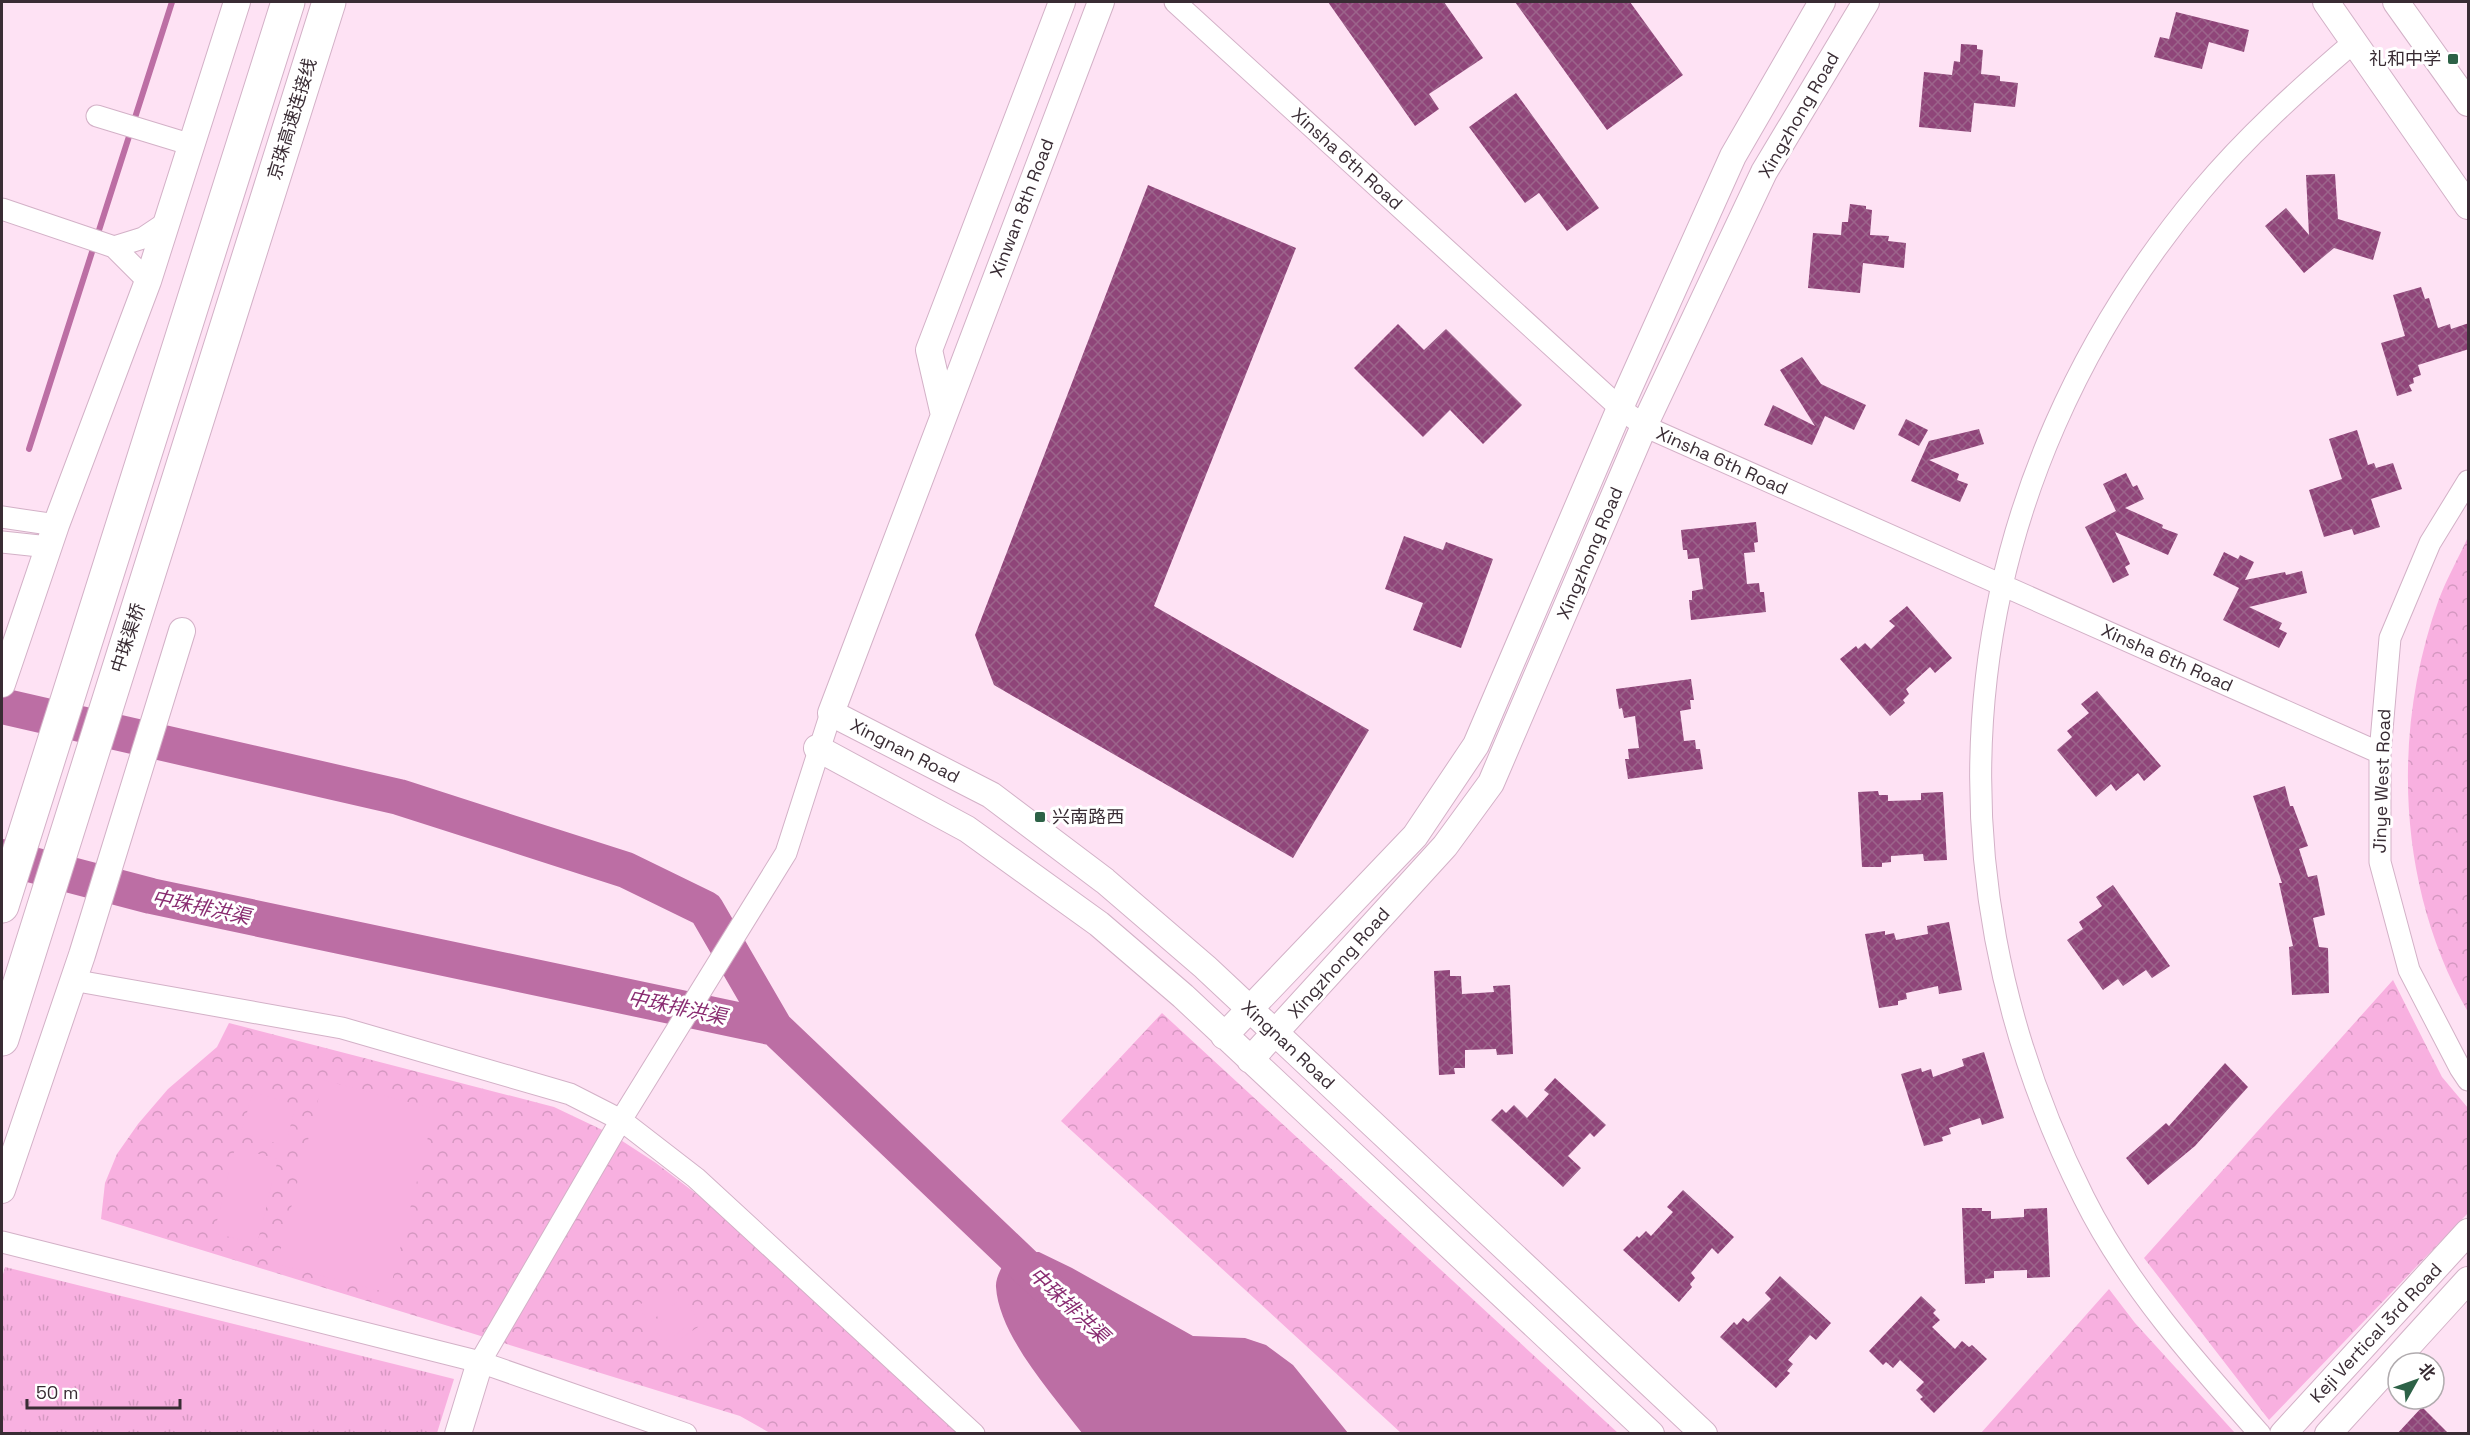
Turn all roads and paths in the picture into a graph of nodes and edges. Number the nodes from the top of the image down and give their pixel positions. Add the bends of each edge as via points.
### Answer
1 (237, 2) edge
2 (288, 2) edge
3 (329, 2) edge
4 (1062, 2) edge
5 (1101, 2) edge
6 (1174, 2) edge
7 (1822, 2) edge
8 (1866, 2) edge
9 (2326, 2) edge
10 (2396, 2) edge
11 (2354, 42) junction
12 (2469, 104) edge
13 (97, 116) dead end
14 (192, 144) junction
15 (2469, 206) edge
16 (2, 210) edge
17 (167, 222) junction
18 (255, 236) joint
19 (114, 247) junction
20 (148, 281) junction
21 (1620, 408) junction
22 (944, 415) junction
23 (1644, 426) junction
24 (2469, 481) edge
25 (2, 517) edge
26 (52, 536) junction
27 (2, 542) edge
28 (2002, 585) junction
29 (182, 631) dead end
30 (2, 684) edge
31 (831, 713) junction
32 (817, 748) junction
33 (2379, 753) junction
34 (2, 906) edge
35 (72, 980) junction
36 (1249, 1009) junction
37 (1275, 1033) junction
38 (1224, 1036) junction
39 (2, 1039) edge
40 (1250, 1060) junction
41 (2469, 1080) edge
42 (621, 1120) junction
43 (2, 1190) edge
44 (2469, 1232) edge
45 (2, 1242) edge
46 (2469, 1280) edge
47 (480, 1362) junction
48 (458, 1434) edge
49 (686, 1434) edge
50 (974, 1434) edge
51 (1651, 1434) edge
52 (1704, 1434) edge
53 (2260, 1434) edge
54 (2283, 1434) edge
55 (2328, 1434) edge

1 - 14 street
2 - 34 highway
3 - 18 highway, 京珠高速连接线
4 - 22 street, Xinwan 8th Road via 929,350
5 - 22 street, Xinwan 8th Road
6 - 21 street, Xinsha 6th Road
7 - 21 street, Xingzhong Road via 1733,156
8 - 23 street, Xingzhong Road via 1764,172
9 - 11 street
10 - 12 street
11 - 15 street
11 - 28 street via 2233,154 2140,273 2085,363 2058,420 2023,508
13 - 14 street
14 - 17 street
16 - 19 street
17 - 19 street via 143,238
17 - 20 street
18 - 39 highway, 中珠渠桥
19 - 20 street
20 - 26 street
21 - 23 street, Xinsha 6th Road
21 - 36 street, Xingzhong Road via 1476,745 1415,836
22 - 31 street, Xinwan 8th Road
23 - 28 street, Xinsha 6th Road
23 - 37 street, Xingzhong Road via 1491,783 1445,846
24 - 33 street, Jinye West Road via 2430,543 2390,638
25 - 26 street
26 - 27 street
26 - 30 street
28 - 33 street, Xinsha 6th Road
28 - 53 street via 1985,681 1980,788 1987,896 2008,1001 2041,1103 2086,1201 2142,1293
29 - 35 street
31 - 32 street
31 - 36 street, Xingnan Road via 991,795 1114,888
32 - 38 street, Xingnan Road via 967,829 1012,859 1141,958
32 - 42 street via 786,853
33 - 41 street, Jinye West Road via 2380,862 2409,970
35 - 42 street via 342,1028 570,1094
35 - 43 street
36 - 37 street, Xingnan Road
36 - 38 street, Xingzhong Road
37 - 40 street, Xingzhong Road
37 - 52 street, Xingnan Road
38 - 40 street, Xingnan Road
40 - 51 street, Xingnan Road
42 - 47 street
42 - 50 street via 696,1178
44 - 54 street, Keji Vertical 3rd Road
45 - 47 street
46 - 55 street, Keji Vertical 3rd Road
47 - 48 street
47 - 49 street

